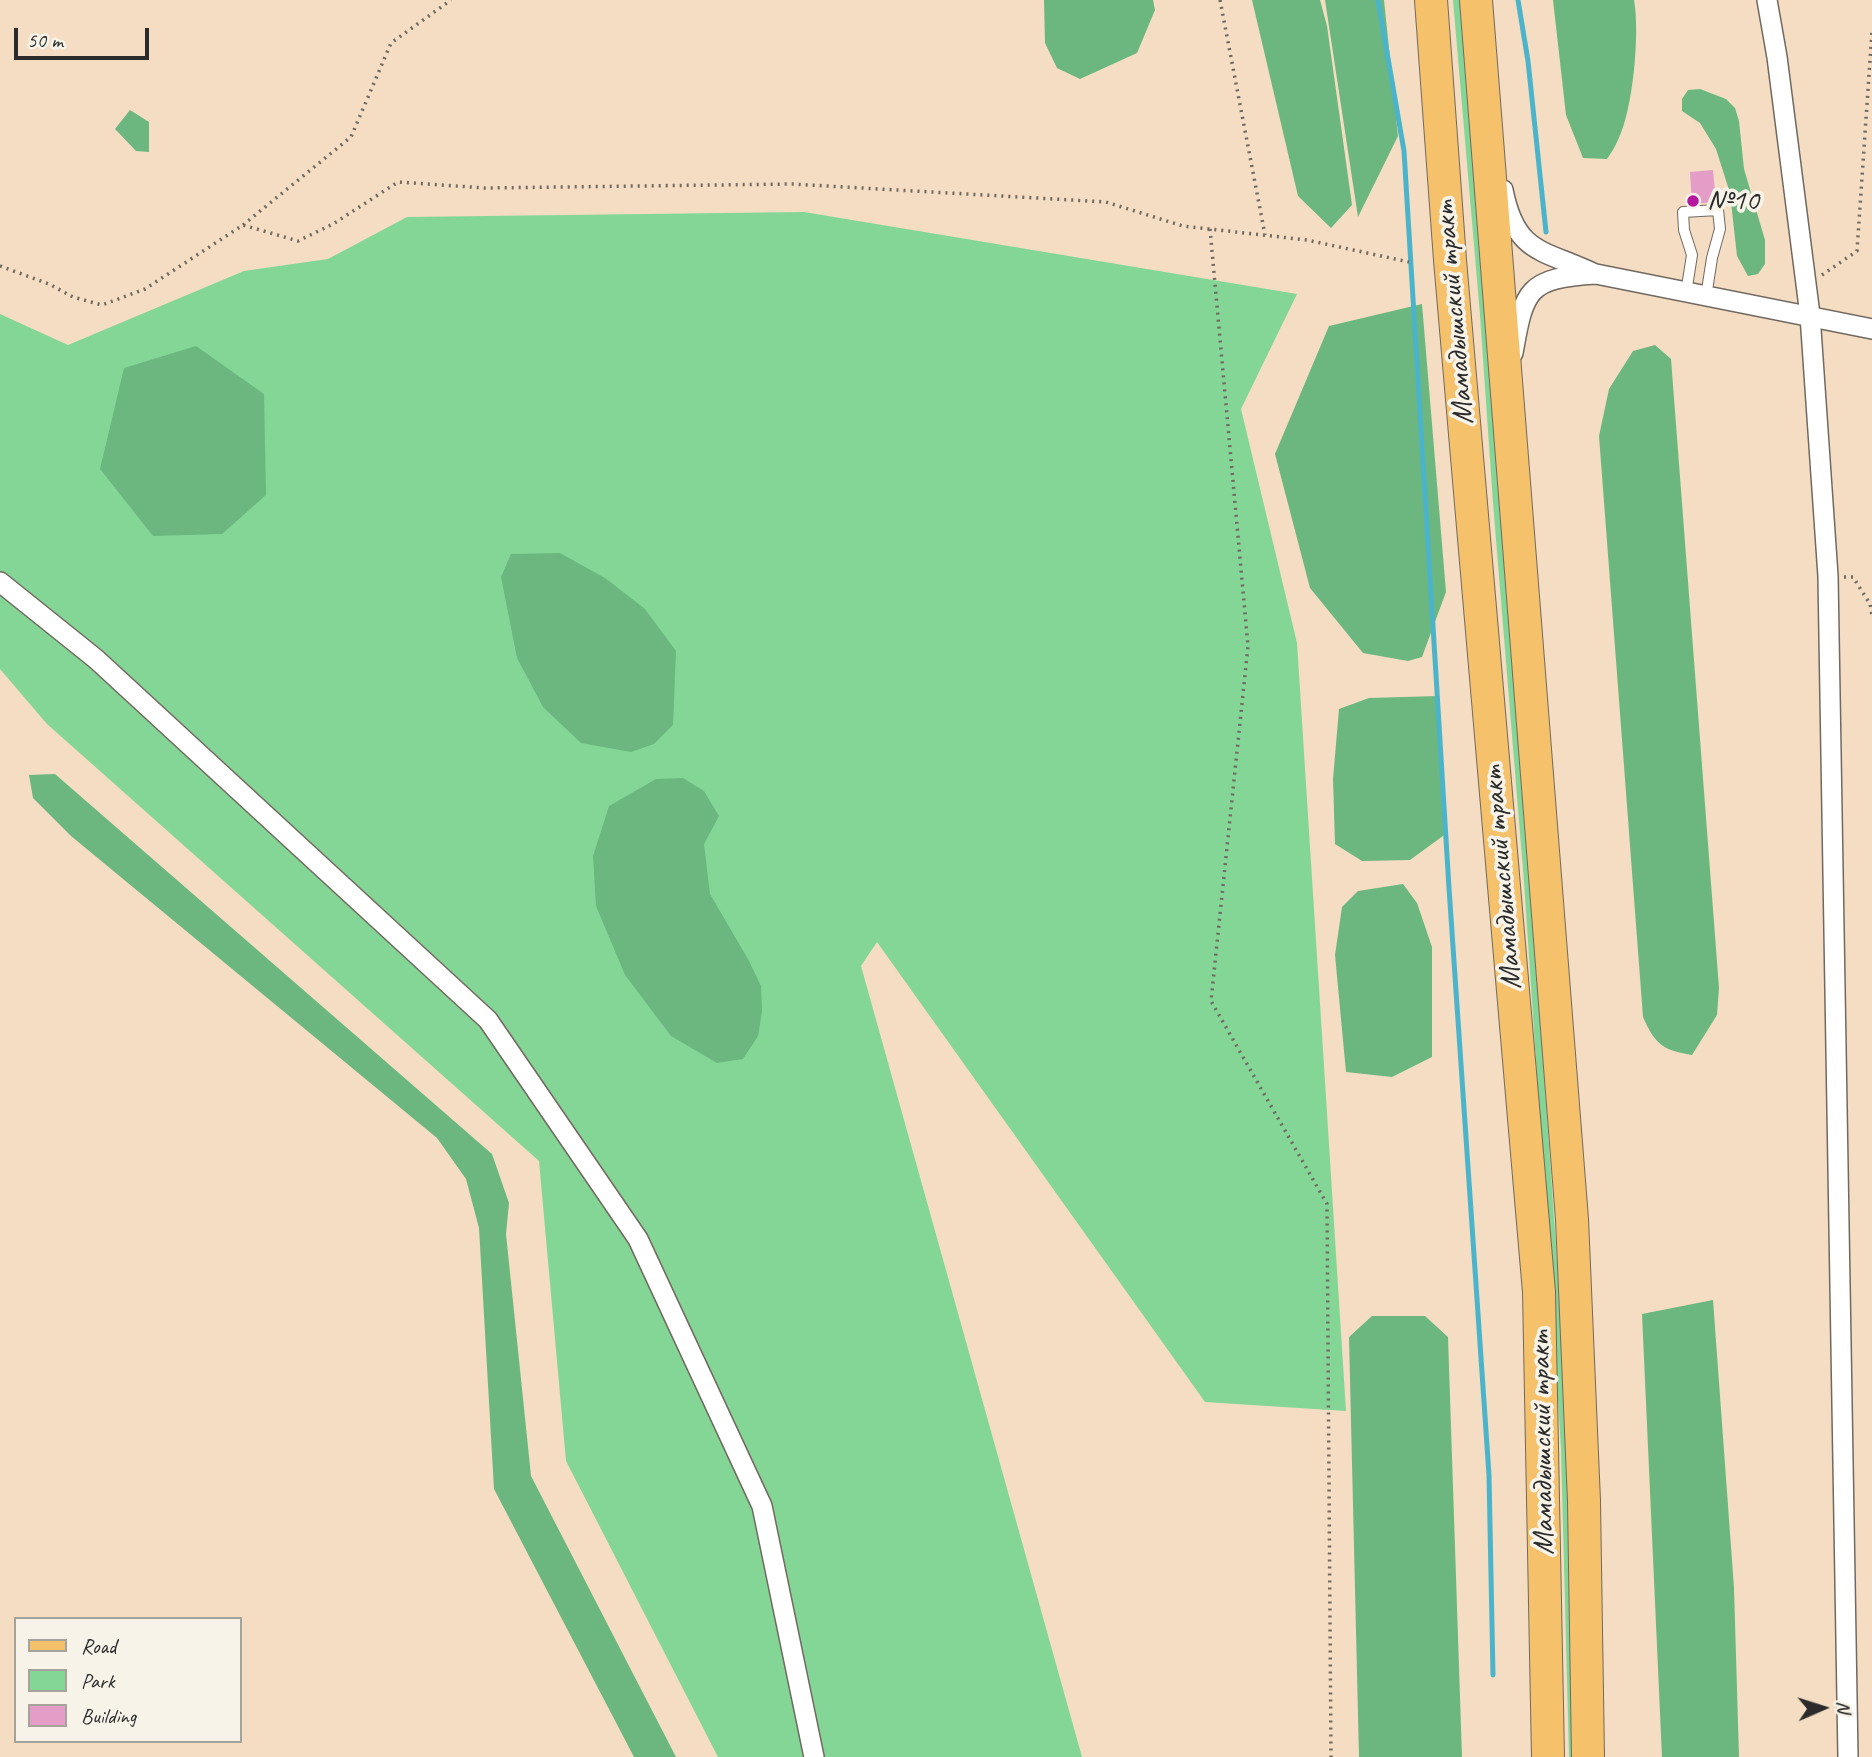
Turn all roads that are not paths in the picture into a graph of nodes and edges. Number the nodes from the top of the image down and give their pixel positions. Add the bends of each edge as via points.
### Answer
1 (1431, 0) edge
2 (1476, 0) edge
3 (1767, 0) edge
4 (1487, 135) junction
5 (1596, 274) junction
6 (1686, 293) junction
7 (1706, 297) junction
8 (1810, 315) junction
9 (1872, 329) edge
10 (1507, 383) junction
11 (0, 582) edge
12 (814, 1757) edge
13 (1548, 1757) edge
14 (1588, 1757) edge
15 (1848, 1757) edge

1 - 13 main road, Мамадышский тракт via 1539,1292
2 - 4 main road, Мамадышский тракт
3 - 8 street
4 - 5 street via 1509,217 1522,238
4 - 10 main road, Мамадышский тракт
5 - 6 street
5 - 10 street via 1550,279 1529,295 1520,316
6 - 7 street
6 - 7 lane via 1692,255 1683,212 1718,210 1720,229
7 - 8 street
8 - 9 street
8 - 15 street via 1828,576
10 - 14 main road, Мамадышский тракт via 1572,1219 1584,1501
11 - 12 street via 96,659 488,1020 638,1238 762,1506

